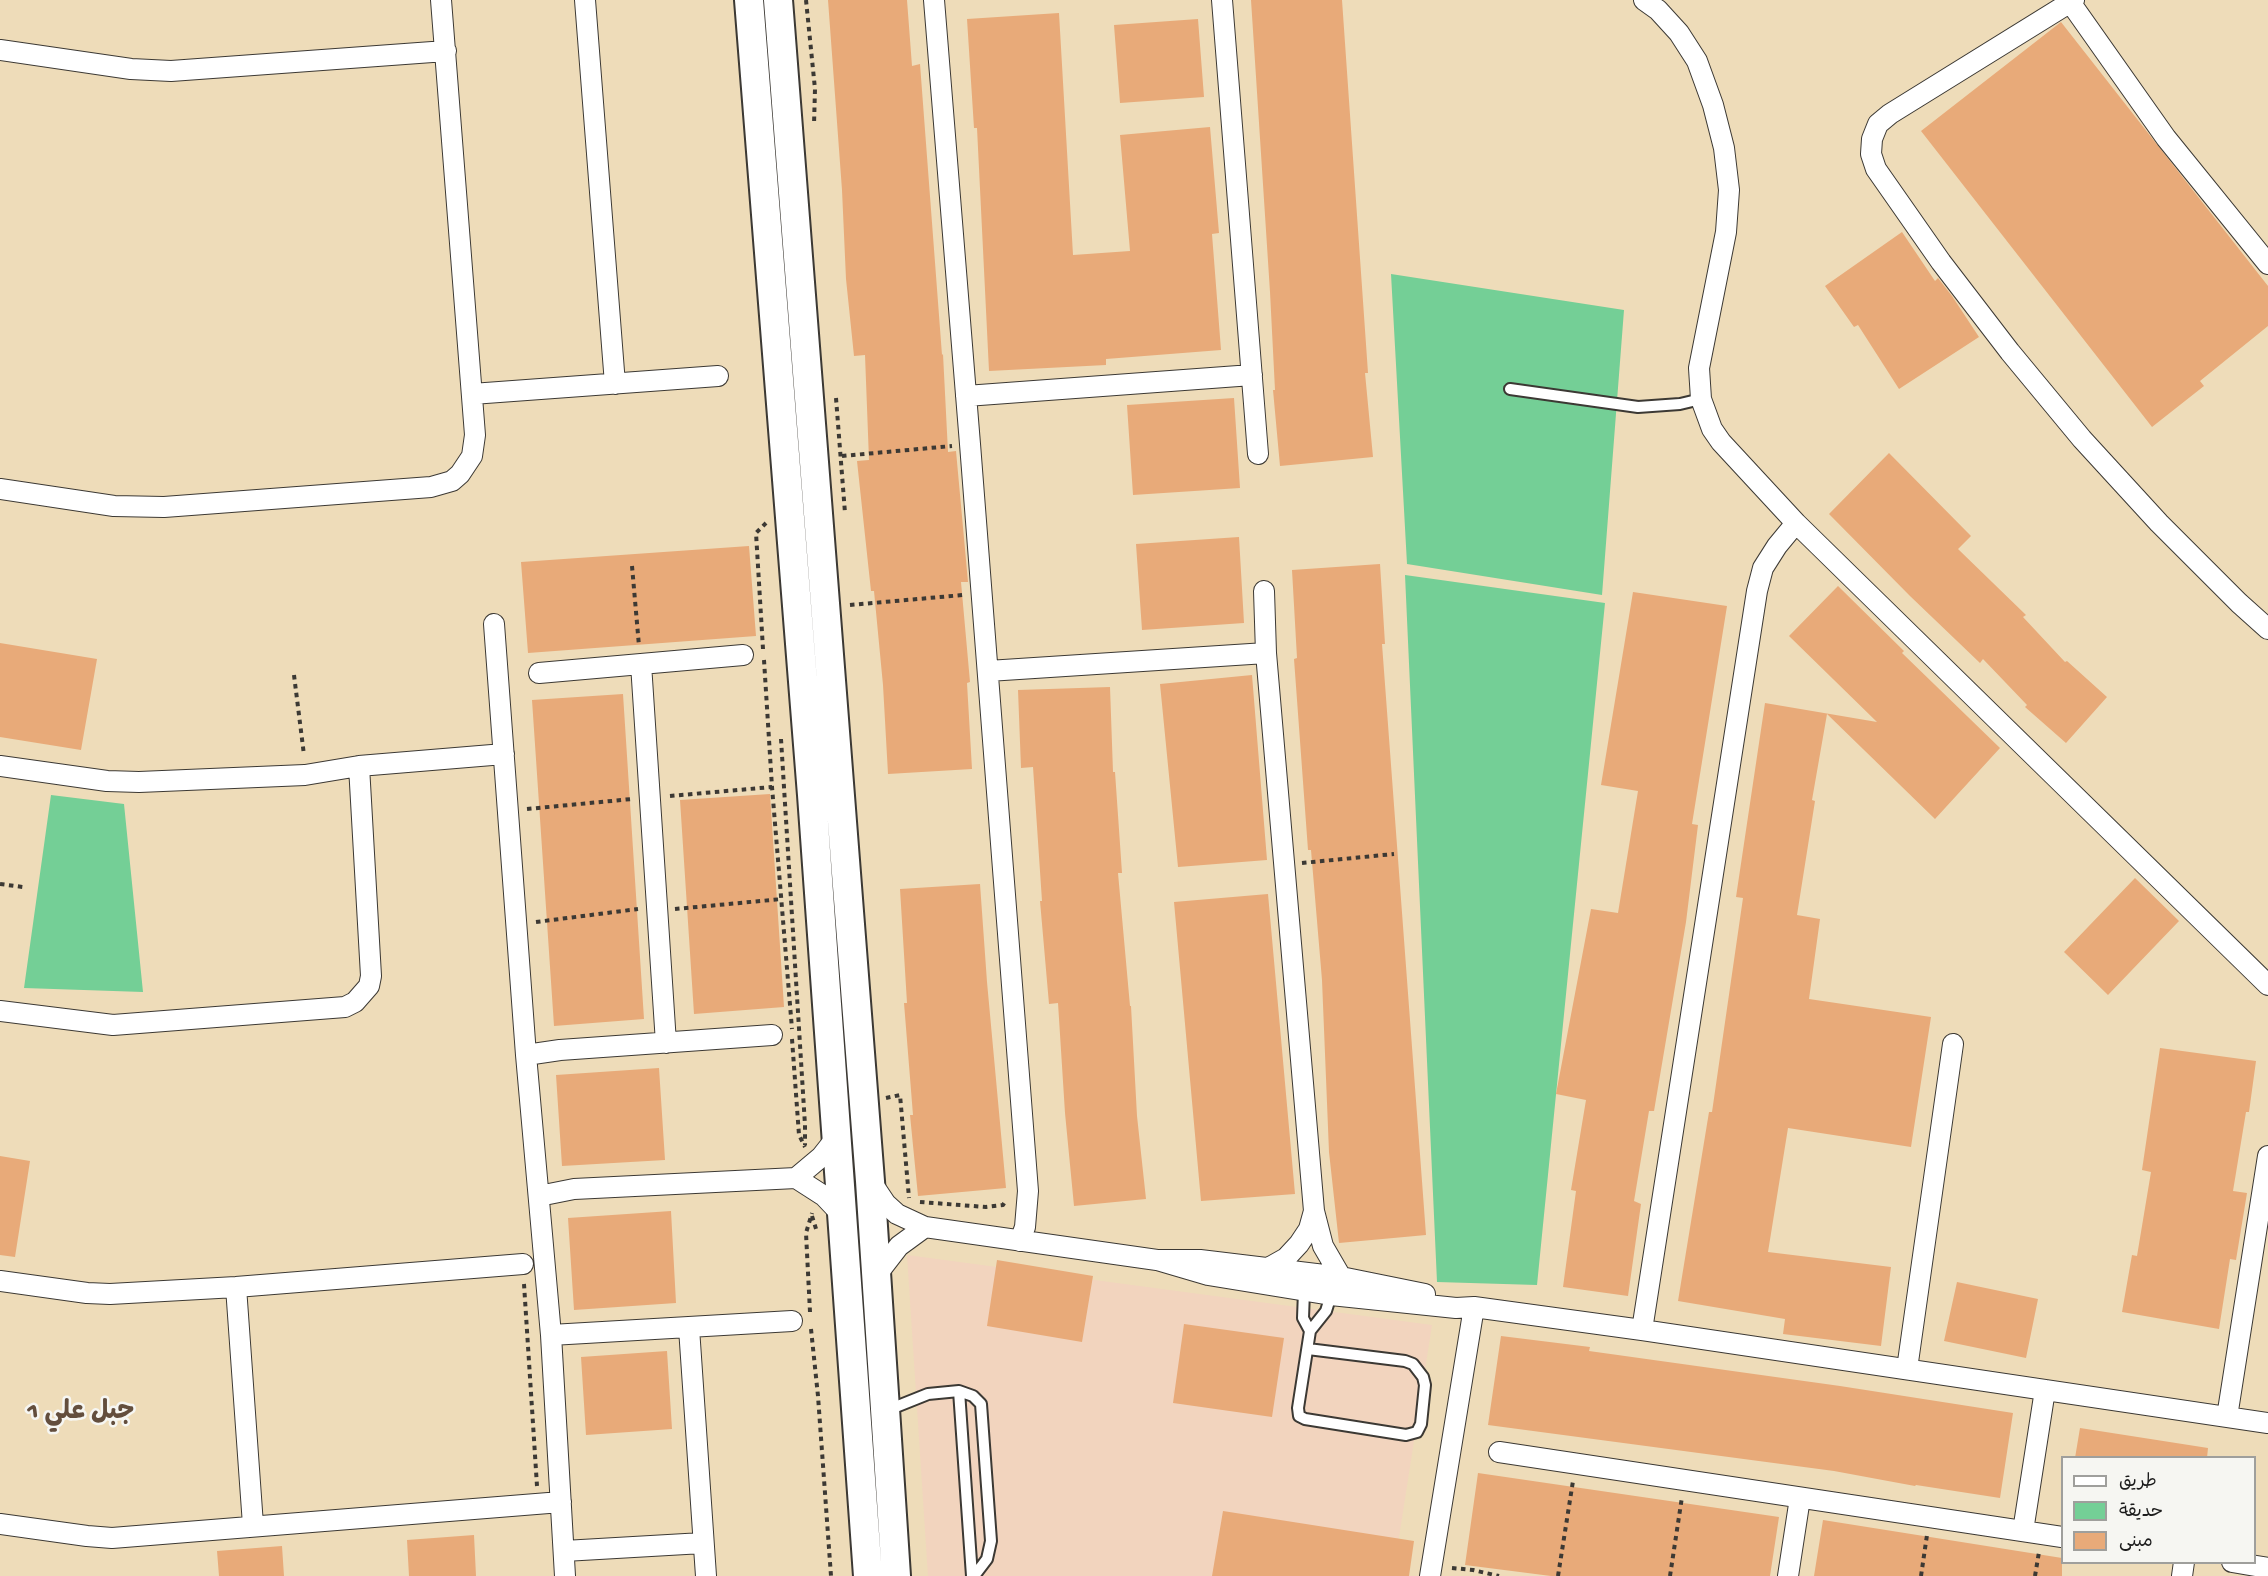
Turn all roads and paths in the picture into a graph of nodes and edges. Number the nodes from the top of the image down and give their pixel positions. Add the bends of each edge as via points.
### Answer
1 (441, 0) edge
2 (585, 0) edge
3 (749, 0) edge
4 (778, 0) edge
5 (934, 0) edge
6 (1222, 0) edge
7 (1644, 0) edge
8 (2072, 1) edge
9 (0, 50) edge
10 (446, 51) junction
11 (2268, 264) edge
12 (1252, 375) junction
13 (718, 376) dead end
14 (615, 384) junction
15 (1510, 388) dead end
16 (472, 394) junction
17 (966, 396) junction
18 (1701, 399) junction
19 (970, 444) junction
20 (1258, 454) dead end
21 (842, 456) dead end
22 (0, 489) edge
23 (789, 502) junction
24 (767, 523) junction
25 (1796, 523) junction
26 (768, 535) dead end
27 (632, 566) dead end
28 (1264, 591) dead end
29 (982, 593) junction
30 (850, 605) dead end
31 (494, 624) dead end
32 (2268, 629) edge
33 (1266, 653) junction
34 (743, 655) dead end
35 (641, 664) junction
36 (988, 671) junction
37 (539, 673) dead end
38 (294, 675) dead end
39 (780, 737) dead end
40 (504, 754) junction
41 (0, 766) edge
42 (359, 766) junction
43 (306, 775) junction
44 (1394, 854) dead end
45 (1284, 865) junction
46 (0, 884) edge
47 (22, 887) dead end
48 (782, 899) junction
49 (657, 909) junction
50 (533, 922) dead end
51 (2268, 985) edge
52 (0, 1011) edge
53 (772, 1035) dead end
54 (666, 1044) junction
55 (1953, 1044) dead end
56 (526, 1055) junction
57 (884, 1098) dead end
58 (836, 1138) junction
59 (804, 1146) junction
60 (2268, 1156) edge
61 (813, 1165) junction
62 (870, 1181) junction
63 (804, 1183) junction
64 (1028, 1191) junction
65 (539, 1196) junction
66 (1314, 1211) junction
67 (842, 1215) junction
68 (925, 1227) junction
69 (1020, 1241) junction
70 (1157, 1260) junction
71 (522, 1264) joint
72 (1270, 1268) junction
73 (875, 1277) junction
74 (1341, 1277) junction
75 (0, 1281) edge
76 (236, 1287) junction
77 (1304, 1291) junction
78 (1331, 1295) junction
79 (1474, 1307) junction
80 (804, 1321) junction
81 (689, 1328) junction
82 (1642, 1330) junction
83 (1310, 1331) junction
84 (551, 1335) junction
85 (1308, 1349) junction
86 (1907, 1369) junction
87 (2044, 1390) junction
88 (959, 1391) junction
89 (885, 1412) junction
90 (2227, 1417) junction
91 (2268, 1423) edge
92 (1499, 1452) dead end
93 (1576, 1463) junction
94 (1684, 1479) junction
95 (1800, 1497) junction
96 (561, 1502) junction
97 (538, 1504) junction
98 (1930, 1517) junction
99 (0, 1524) edge
100 (254, 1525) junction
101 (2023, 1531) junction
102 (2061, 1537) edge
103 (704, 1543) junction
104 (564, 1551) junction
105 (2239, 1564) edge
106 (2268, 1568) edge
107 (1452, 1569) dead end
108 (565, 1576) edge
109 (706, 1576) edge
110 (831, 1576) edge
111 (868, 1576) edge
112 (896, 1576) edge
113 (973, 1576) edge
114 (1430, 1576) edge
115 (1499, 1576) edge
116 (1558, 1576) edge
117 (1670, 1576) edge
118 (1788, 1576) edge
119 (1921, 1576) edge

1 - 10 street
2 - 14 street
3 - 23 street
4 - 62 street
5 - 17 street
6 - 12 street
7 - 18 street via 1679,33 1697,61 1724,148 1729,190 1726,232 1699,368
8 - 11 street via 2166,138
8 - 32 street via 1890,114 1878,124 1871,154 1876,169 1941,262 2082,439 2159,523
9 - 10 street via 121,68 171,71
10 - 16 street
12 - 17 street
12 - 20 street
13 - 14 street
14 - 16 street
15 - 18 lane via 1638,407
16 - 22 street via 472,456 460,474 442,485 139,507
17 - 19 street
18 - 25 street via 1721,442
19 - 21 path
19 - 29 street
23 - 24 path
23 - 58 street
24 - 26 path
24 - 48 path via 756,533
25 - 51 street
25 - 82 street via 1763,568 1756,591
27 - 35 path
28 - 33 street
29 - 30 path
29 - 36 street
31 - 40 street
33 - 36 street
33 - 45 street
34 - 35 street
35 - 37 street
35 - 49 street
36 - 64 street
38 - 43 path
39 - 59 path
40 - 42 street
40 - 56 street
41 - 43 street via 123,782
42 - 43 street
42 - 52 street via 371,976 369,986 355,1002 345,1007 113,1025
44 - 45 path
45 - 66 street
46 - 47 path
48 - 49 path
48 - 59 path via 799,1135
49 - 50 path
49 - 54 street
53 - 54 street
54 - 56 street
55 - 86 street
56 - 65 street
57 - 64 path via 900,1095 909,1201 986,1208 1003,1204 1011,1191
58 - 61 street
58 - 67 street
59 - 61 path
60 - 90 street
61 - 63 street
62 - 68 street via 892,1209
62 - 73 street
63 - 65 street via 574,1190
63 - 67 street
63 - 80 path via 812,1215 806,1233
64 - 69 street
65 - 84 street
66 - 72 street via 1299,1244
66 - 74 street via 1323,1246
67 - 111 street
68 - 69 street
68 - 73 street via 899,1246
69 - 70 street
70 - 72 street via 1200,1260
70 - 77 street via 1208,1275
71 - 76 street
71 - 97 path
72 - 74 street
73 - 89 street
74 - 79 street
75 - 76 street via 99,1294
76 - 100 street
77 - 78 street
77 - 83 lane via 1303,1318
78 - 79 street
78 - 83 lane via 1326,1311
79 - 82 street
79 - 114 street
80 - 81 street
80 - 110 path via 818,1396
81 - 84 street
81 - 103 street
82 - 86 street
83 - 85 lane
84 - 96 street
85 - 85 lane via 1413,1364 1425,1385 1417,1432 1406,1435 1302,1418 1298,1408
86 - 87 street
87 - 90 street
87 - 101 street
88 - 89 lane via 921,1396
88 - 113 lane
88 - 113 lane via 976,1398 982,1409 991,1548
89 - 112 street
90 - 91 street
92 - 93 street
93 - 94 street
93 - 116 path
94 - 95 street
94 - 117 path
95 - 98 street
95 - 118 street
96 - 97 street
96 - 104 street
97 - 100 street
98 - 101 street
98 - 119 path
99 - 100 street via 106,1538
101 - 102 street
103 - 104 street
103 - 109 street
104 - 108 street
105 - 106 street
107 - 115 path

